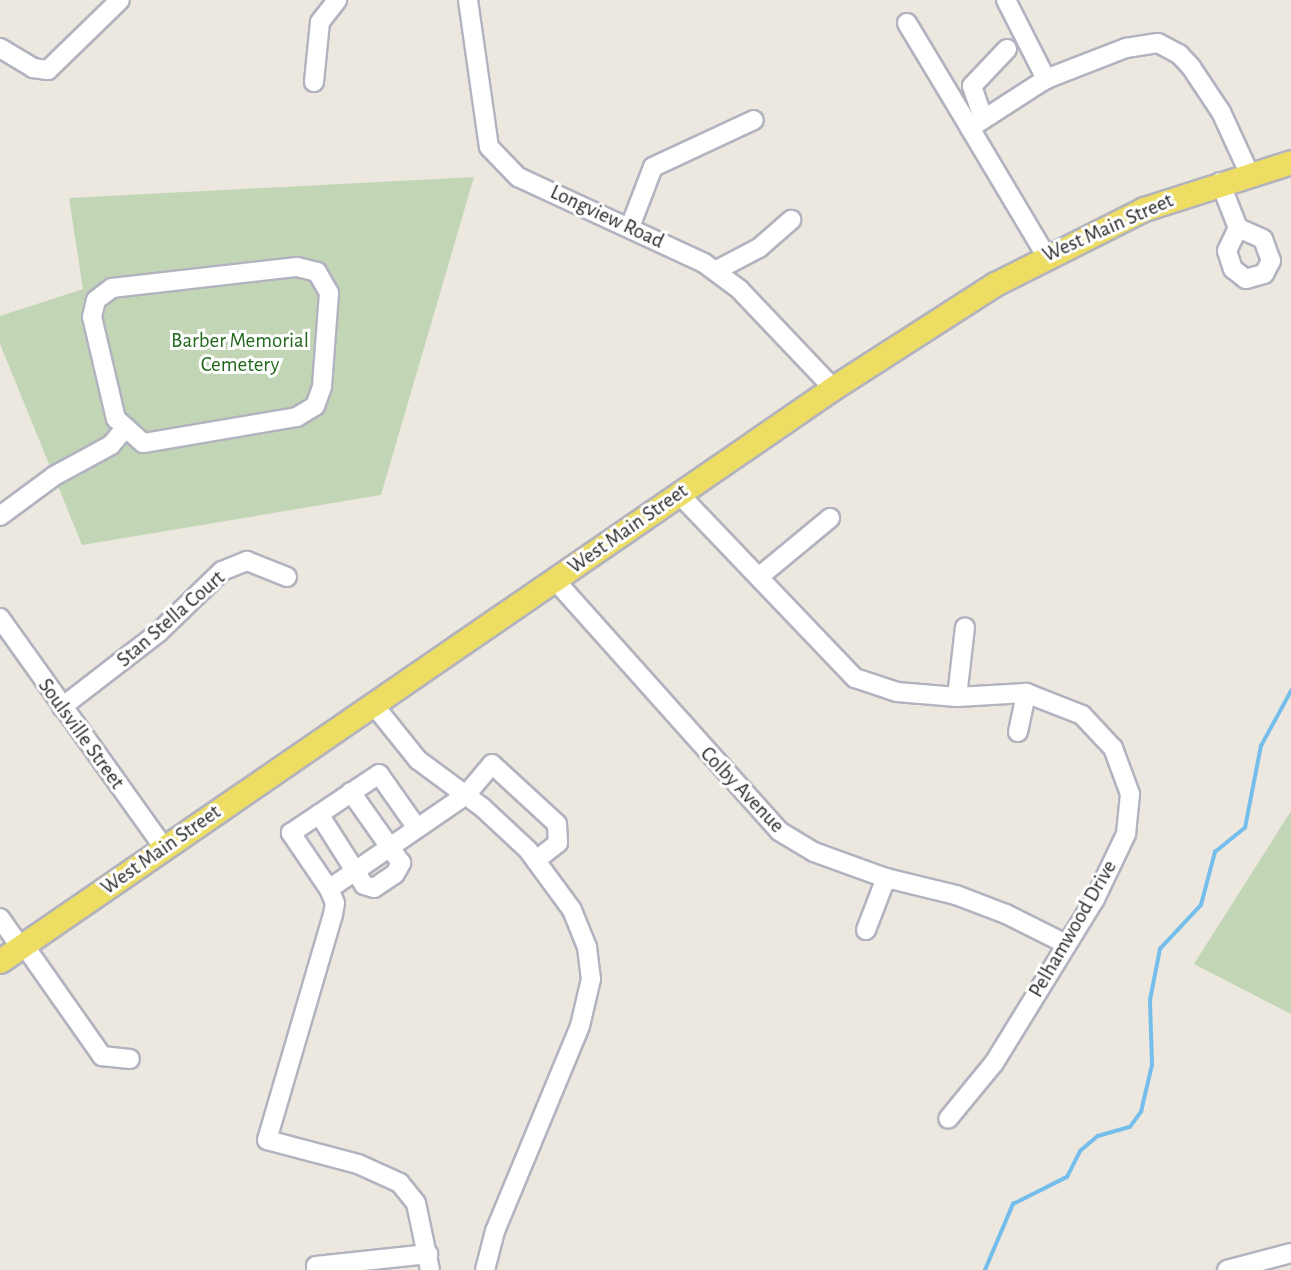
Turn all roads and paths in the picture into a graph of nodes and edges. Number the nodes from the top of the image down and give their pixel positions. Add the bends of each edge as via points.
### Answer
1 (120, 0) edge
2 (337, 0) edge
3 (468, 0) edge
4 (1006, 0) edge
5 (907, 23) dead end
6 (0, 48) edge
7 (1007, 49) dead end
8 (1046, 79) junction
9 (313, 82) dead end
10 (754, 120) dead end
11 (976, 123) junction
12 (1291, 162) edge
13 (1249, 173) junction
14 (1220, 182) junction
15 (791, 220) dead end
16 (630, 227) junction
17 (1238, 228) dead end
18 (1045, 254) junction
19 (715, 271) junction
20 (833, 388) junction
21 (126, 427) junction
22 (679, 494) junction
23 (0, 516) edge
24 (830, 518) dead end
25 (760, 576) junction
26 (287, 577) dead end
27 (554, 579) junction
28 (0, 618) edge
29 (965, 626) dead end
30 (1026, 693) junction
31 (957, 697) junction
32 (373, 704) junction
33 (62, 707) junction
34 (1018, 732) dead end
35 (351, 792) junction
36 (466, 795) junction
37 (319, 814) junction
38 (416, 828) junction
39 (389, 848) junction
40 (164, 849) junction
41 (536, 860) junction
42 (355, 871) junction
43 (886, 878) junction
44 (329, 889) junction
45 (0, 918) edge
46 (866, 930) dead end
47 (1066, 944) junction
48 (22, 946) junction
49 (0, 961) edge
50 (130, 1059) dead end
51 (948, 1119) dead end
52 (1291, 1253) edge
53 (429, 1262) edge
54 (316, 1270) edge
55 (485, 1270) edge
56 (1227, 1270) edge

1 - 6 street via 48,70 33,68
2 - 9 street via 320,22
3 - 16 street, Longview Road via 489,147 518,177
4 - 8 street
5 - 11 street
7 - 11 street via 972,86
8 - 11 street
8 - 13 street via 1126,48 1158,43 1191,67 1221,112
10 - 16 street via 653,167
11 - 18 street
12 - 13 main road, West Main Street
13 - 14 main road, West Main Street
14 - 17 street
14 - 18 main road, West Main Street via 1144,209
15 - 19 street via 759,248
16 - 19 street, Longview Road
18 - 20 main road, West Main Street
19 - 20 street, Longview Road via 739,289
20 - 22 main road, West Main Street
21 - 21 street via 116,419 92,317 96,300 112,288 297,267 317,272 330,293 322,387 315,406 297,416 142,443
21 - 23 street via 111,445 54,476
22 - 25 street, Pelhamwood Drive
22 - 27 main road, West Main Street
24 - 25 street
25 - 31 street, Pelhamwood Drive via 855,678 897,692
26 - 33 street, Stan Stella Court via 247,561 222,571 150,640
27 - 32 main road, West Main Street
27 - 43 street, Colby Avenue via 769,822 814,852
28 - 33 street, Soulsville Street
29 - 31 street
30 - 31 street, Pelhamwood Drive
30 - 34 street
30 - 47 street, Pelhamwood Drive via 1083,715 1113,748 1130,794 1126,834 1095,899
32 - 36 street via 407,750
32 - 40 main road, West Main Street
33 - 40 street, Soulsville Street
35 - 37 street
35 - 38 street via 379,774
35 - 39 street
36 - 38 street
36 - 41 street
36 - 41 street via 492,764 499,766 556,824 558,843
37 - 42 street
37 - 44 street via 291,833
38 - 39 street
39 - 42 street
39 - 42 street via 401,863 395,874 374,888 364,885
40 - 48 main road, West Main Street
41 - 55 street via 579,924 590,964 589,997 495,1231
42 - 44 street
43 - 46 street
43 - 47 street, Colby Avenue via 993,909
44 - 53 street via 335,903 333,915 267,1139 382,1172 400,1183 416,1203
45 - 48 street
47 - 51 street, Pelhamwood Drive via 994,1063
48 - 49 main road, West Main Street
48 - 50 street via 102,1056
52 - 56 street
53 - 54 street via 316,1266

